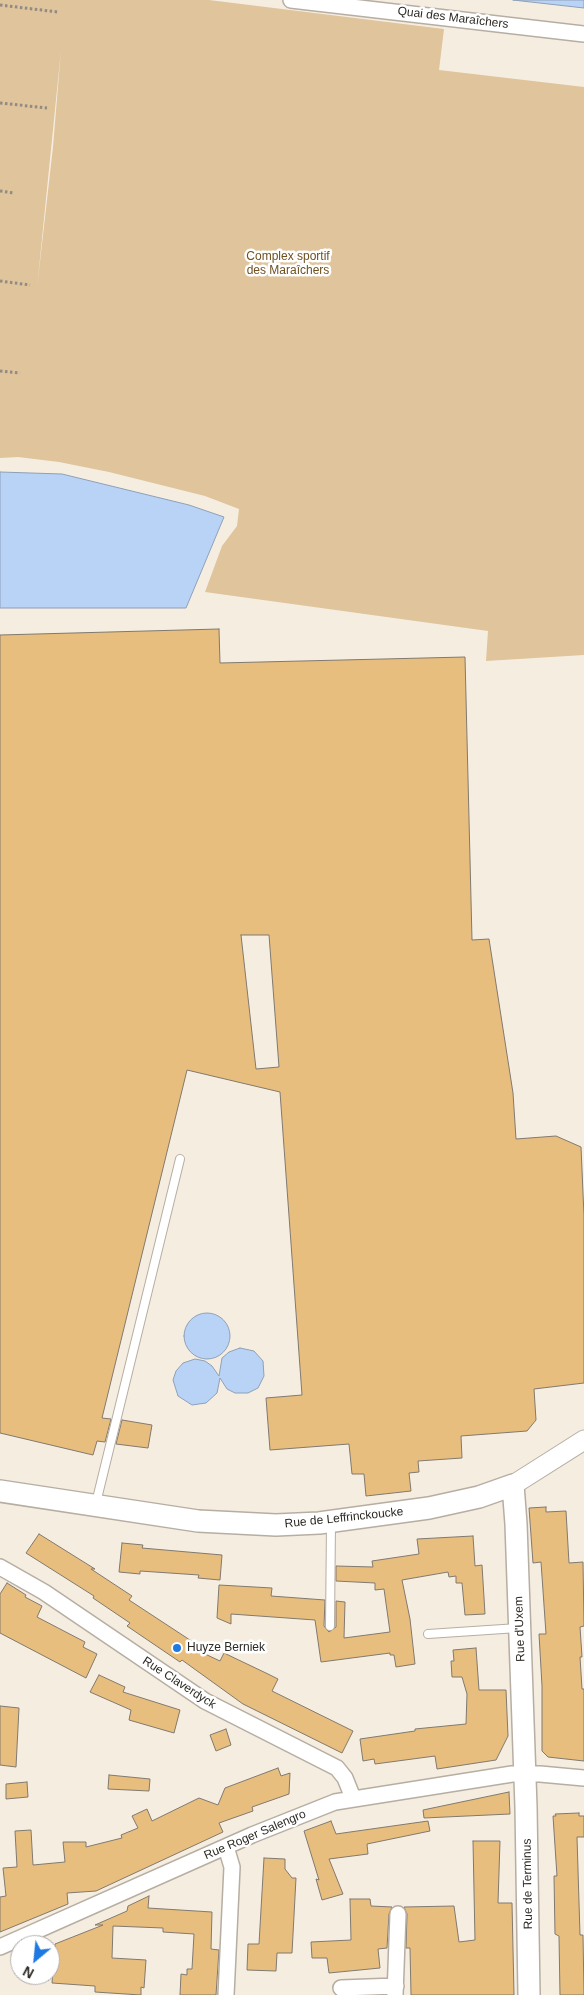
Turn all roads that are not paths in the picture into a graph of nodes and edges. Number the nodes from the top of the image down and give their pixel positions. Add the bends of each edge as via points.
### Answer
1 (291, 0) edge
2 (584, 34) edge
3 (180, 1159) dead end
4 (584, 1440) edge
5 (513, 1485) junction
6 (0, 1491) edge
7 (96, 1505) junction
8 (332, 1521) junction
9 (0, 1567) edge
10 (330, 1626) dead end
11 (520, 1628) junction
12 (428, 1634) dead end
13 (525, 1773) junction
14 (584, 1778) edge
15 (353, 1798) junction
16 (226, 1846) junction
17 (398, 1914) dead end
18 (0, 1947) edge
19 (341, 1988) dead end
20 (396, 1990) edge
21 (226, 1995) edge
22 (529, 1995) edge

1 - 2 street, Quai des Maraîchers
3 - 7 lane
4 - 5 street, Rue de Leffrinckoucke
5 - 8 main road, Rue de Leffrinckoucke via 447,1505
5 - 11 main road, Rue d'Uxem
6 - 7 main road, Rue de Leffrinckoucke
7 - 8 main road, Rue de Leffrinckoucke via 240,1525
8 - 10 lane
9 - 15 street, Rue Claverdyck via 39,1589 205,1701 337,1768
11 - 12 lane
11 - 13 main road, Rue d'Uxem
13 - 14 street, Rue Roger Salengro
13 - 15 street, Rue Roger Salengro
13 - 22 main road, Rue de Terminus
15 - 16 street, Rue Roger Salengro via 317,1808
16 - 18 street, Rue Roger Salengro
16 - 21 street via 232,1867
17 - 20 street
19 - 20 street

